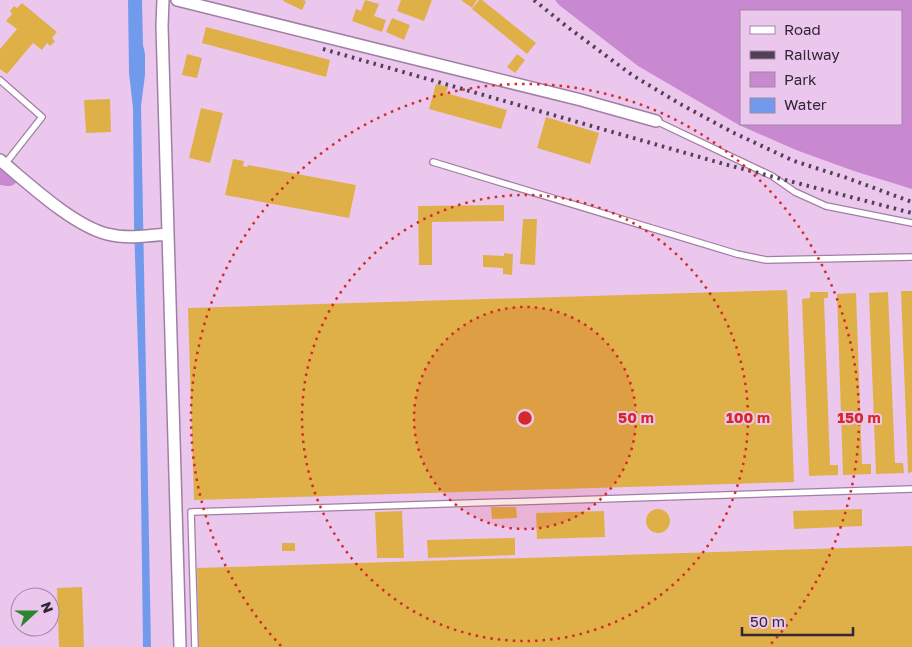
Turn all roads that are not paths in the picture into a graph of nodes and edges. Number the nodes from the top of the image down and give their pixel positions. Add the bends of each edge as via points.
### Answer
1 (163, 0) edge
2 (177, 0) edge
3 (0, 80) edge
4 (656, 121) joint
5 (2, 162) edge
6 (433, 162) dead end
7 (912, 223) edge
8 (168, 234) junction
9 (912, 257) edge
10 (912, 489) edge
11 (180, 647) edge
12 (195, 647) edge

1 - 8 street
2 - 4 street
3 - 5 lane via 42,117
4 - 7 lane via 772,176 795,192 826,206
5 - 8 street via 64,212 106,234
6 - 9 lane via 766,260
8 - 11 street
10 - 12 lane via 191,512

